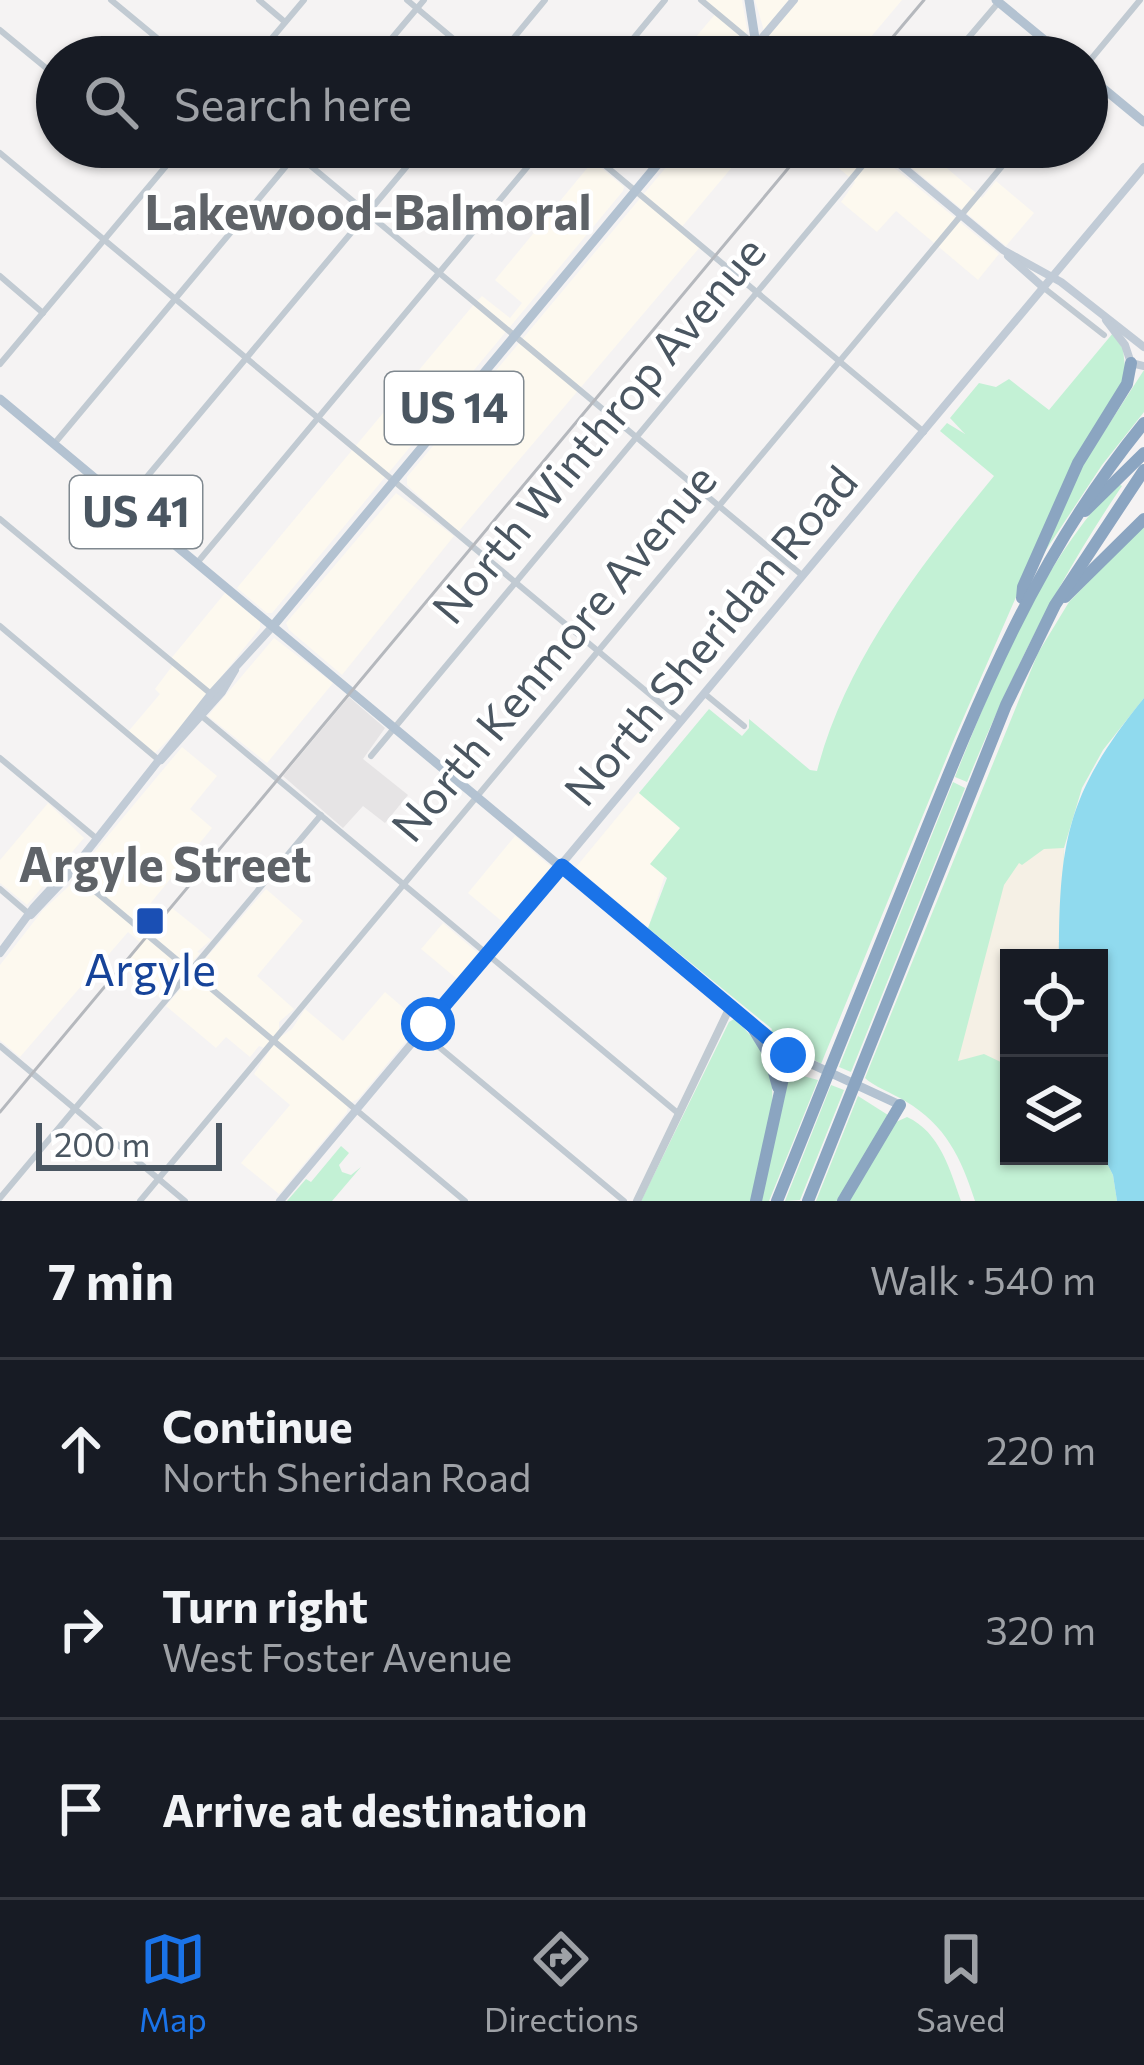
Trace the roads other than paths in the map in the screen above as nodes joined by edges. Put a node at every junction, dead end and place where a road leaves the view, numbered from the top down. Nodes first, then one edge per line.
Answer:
1 (111, 0) edge
2 (259, 0) edge
3 (304, 0) edge
4 (406, 0) edge
5 (424, 0) edge
6 (545, 0) edge
7 (665, 0) edge
8 (701, 0) edge
9 (749, 0) edge
10 (794, 0) edge
11 (1140, 0) edge
12 (998, 1) edge
13 (417, 8) junction
14 (285, 22) junction
15 (0, 30) edge
16 (155, 36) edge
17 (273, 36) edge
18 (394, 36) edge
19 (450, 36) edge
20 (515, 36) edge
21 (635, 36) edge
22 (745, 36) edge
23 (755, 36) edge
24 (764, 36) edge
25 (969, 36) edge
26 (1040, 36) edge
27 (1108, 39) edge
28 (36, 60) edge
29 (1108, 92) edge
30 (1144, 122) edge
31 (0, 153) edge
32 (1144, 167) edge
33 (164, 168) edge
34 (284, 168) edge
35 (319, 168) edge
36 (406, 168) edge
37 (526, 168) edge
38 (608, 168) edge
39 (654, 168) edge
40 (860, 168) edge
41 (904, 168) edge
42 (1001, 168) edge
43 (635, 191) junction
44 (368, 213) junction
45 (962, 215) junction
46 (104, 240) junction
47 (1003, 250) junction
48 (439, 272) junction
49 (0, 276) edge
50 (1052, 278) junction
51 (1044, 288) junction
52 (757, 292) junction
53 (175, 299) junction
54 (43, 313) junction
55 (1106, 320) junction
56 (514, 335) junction
57 (1104, 335) dead end
58 (1144, 347) edge
59 (247, 358) junction
60 (840, 361) junction
61 (0, 364) edge
62 (1137, 364) edge
63 (0, 399) edge
64 (318, 418) junction
65 (1144, 423) edge
66 (924, 432) junction
67 (636, 437) junction
68 (54, 444) junction
69 (1144, 453) edge
70 (1144, 470) edge
71 (394, 481) junction
72 (125, 503) junction
73 (719, 507) junction
74 (0, 518) edge
75 (1144, 519) edge
76 (1066, 530) junction
77 (197, 563) junction
78 (803, 576) junction
79 (515, 582) junction
80 (1022, 605) junction
81 (1055, 605) junction
82 (0, 626) edge
83 (273, 626) junction
84 (599, 652) junction
85 (237, 668) junction
86 (211, 694) junction
87 (705, 694) junction
88 (199, 714) junction
89 (682, 721) junction
90 (744, 726) dead end
91 (394, 727) junction
92 (371, 756) dead end
93 (0, 758) edge
94 (160, 760) junction
95 (478, 796) junction
96 (320, 815) junction
97 (96, 838) junction
98 (562, 866) junction
99 (70, 869) junction
100 (404, 885) junction
101 (0, 890) edge
102 (31, 915) junction
103 (0, 953) edge
104 (487, 954) junction
105 (190, 971) junction
106 (730, 1007) junction
107 (750, 1023) junction
108 (422, 1032) junction
109 (272, 1041) junction
110 (0, 1046) edge
111 (796, 1059) junction
112 (777, 1099) junction
113 (900, 1105) joint
114 (75, 1109) junction
115 (356, 1110) junction
116 (679, 1114) junction
117 (158, 1178) junction
118 (0, 1198) edge
119 (140, 1201) edge
120 (185, 1201) edge
121 (280, 1201) edge
122 (465, 1201) edge
123 (624, 1201) edge
124 (637, 1201) edge
125 (756, 1201) edge
126 (777, 1201) edge
127 (808, 1201) edge
128 (843, 1201) edge

1 - 16 street
2 - 14 street
3 - 14 street
4 - 13 street
5 - 13 street
6 - 20 street
7 - 21 street
8 - 22 street
9 - 23 main road
10 - 24 main road
11 - 27 street
12 - 25 street
12 - 26 main road
13 - 18 street
13 - 19 street
14 - 17 street
15 - 28 street
29 - 30 main road
31 - 46 street
32 - 50 main road, North Sheridan Road
33 - 46 street
34 - 53 street
35 - 44 street
36 - 44 street
37 - 48 street
38 - 43 street
39 - 43 main road, US 14
40 - 52 street, North Winthrop Avenue
41 - 45 main road
42 - 45 street, North Kenmore Avenue
43 - 52 street
43 - 56 main road, US 14
44 - 48 street
44 - 59 street
45 - 47 main road
45 - 60 street, North Kenmore Avenue
46 - 53 street
46 - 54 street
47 - 50 main road
47 - 51 main road
48 - 56 street
48 - 64 street
49 - 54 street
50 - 51 main road, North Sheridan Road
50 - 55 main road
51 - 57 street
51 - 66 main road, North Sheridan Road
52 - 60 street
52 - 67 street, North Winthrop Avenue
53 - 59 street
53 - 68 street
54 - 61 street
55 - 58 main road
55 - 62 main road
56 - 67 street
56 - 71 main road, US 14
59 - 64 street
59 - 72 street
60 - 66 street
60 - 73 street, North Kenmore Avenue
62 - 80 highway
63 - 68 main road, US 41
64 - 71 street
64 - 77 street
65 - 76 highway
66 - 78 main road, North Sheridan Road
67 - 73 street
67 - 79 street, North Winthrop Avenue
68 - 72 main road, US 41
69 - 76 highway
70 - 81 highway
71 - 79 street
71 - 83 main road, US 14
72 - 77 main road, US 41
73 - 78 street
73 - 84 street, North Kenmore Avenue
74 - 86 street
75 - 81 highway
76 - 80 highway
77 - 83 main road, US 41
78 - 87 main road, North Sheridan Road
79 - 84 street
79 - 91 street, North Winthrop Avenue
80 - 126 highway
81 - 127 highway
82 - 94 street
83 - 85 main road
83 - 91 main road, US 41
84 - 89 street
84 - 95 street, North Kenmore Avenue
85 - 86 main road
85 - 88 main road
86 - 88 main road
87 - 89 main road, North Sheridan Road
87 - 90 street
88 - 94 main road
88 - 96 street
89 - 98 main road, North Sheridan Road
91 - 92 street, North Winthrop Avenue
91 - 95 main road, US 41
93 - 97 street
94 - 97 main road
95 - 98 main road, US 41
95 - 100 street, North Kenmore Avenue
96 - 100 street
96 - 105 street
97 - 99 main road
98 - 104 main road, North Sheridan Road
98 - 106 main road, US 41
99 - 102 main road
99 - 105 street
100 - 104 street
100 - 109 street, North Kenmore Avenue
101 - 102 street
102 - 103 main road
104 - 108 main road, North Sheridan Road
104 - 116 street
105 - 109 street
105 - 114 street
106 - 107 main road, US 41
106 - 116 street
107 - 111 main road, US 41
107 - 112 highway, US 41
108 - 115 main road, North Sheridan Road
108 - 123 street
109 - 115 street
109 - 117 street, North Kenmore Avenue
110 - 114 street
111 - 112 highway
111 - 113 main road, US 41
112 - 125 highway, US 41
113 - 128 highway, US 41
114 - 117 street
114 - 118 street
115 - 121 main road, North Sheridan Road
115 - 122 street
116 - 124 street
117 - 119 street, North Kenmore Avenue
117 - 120 street

